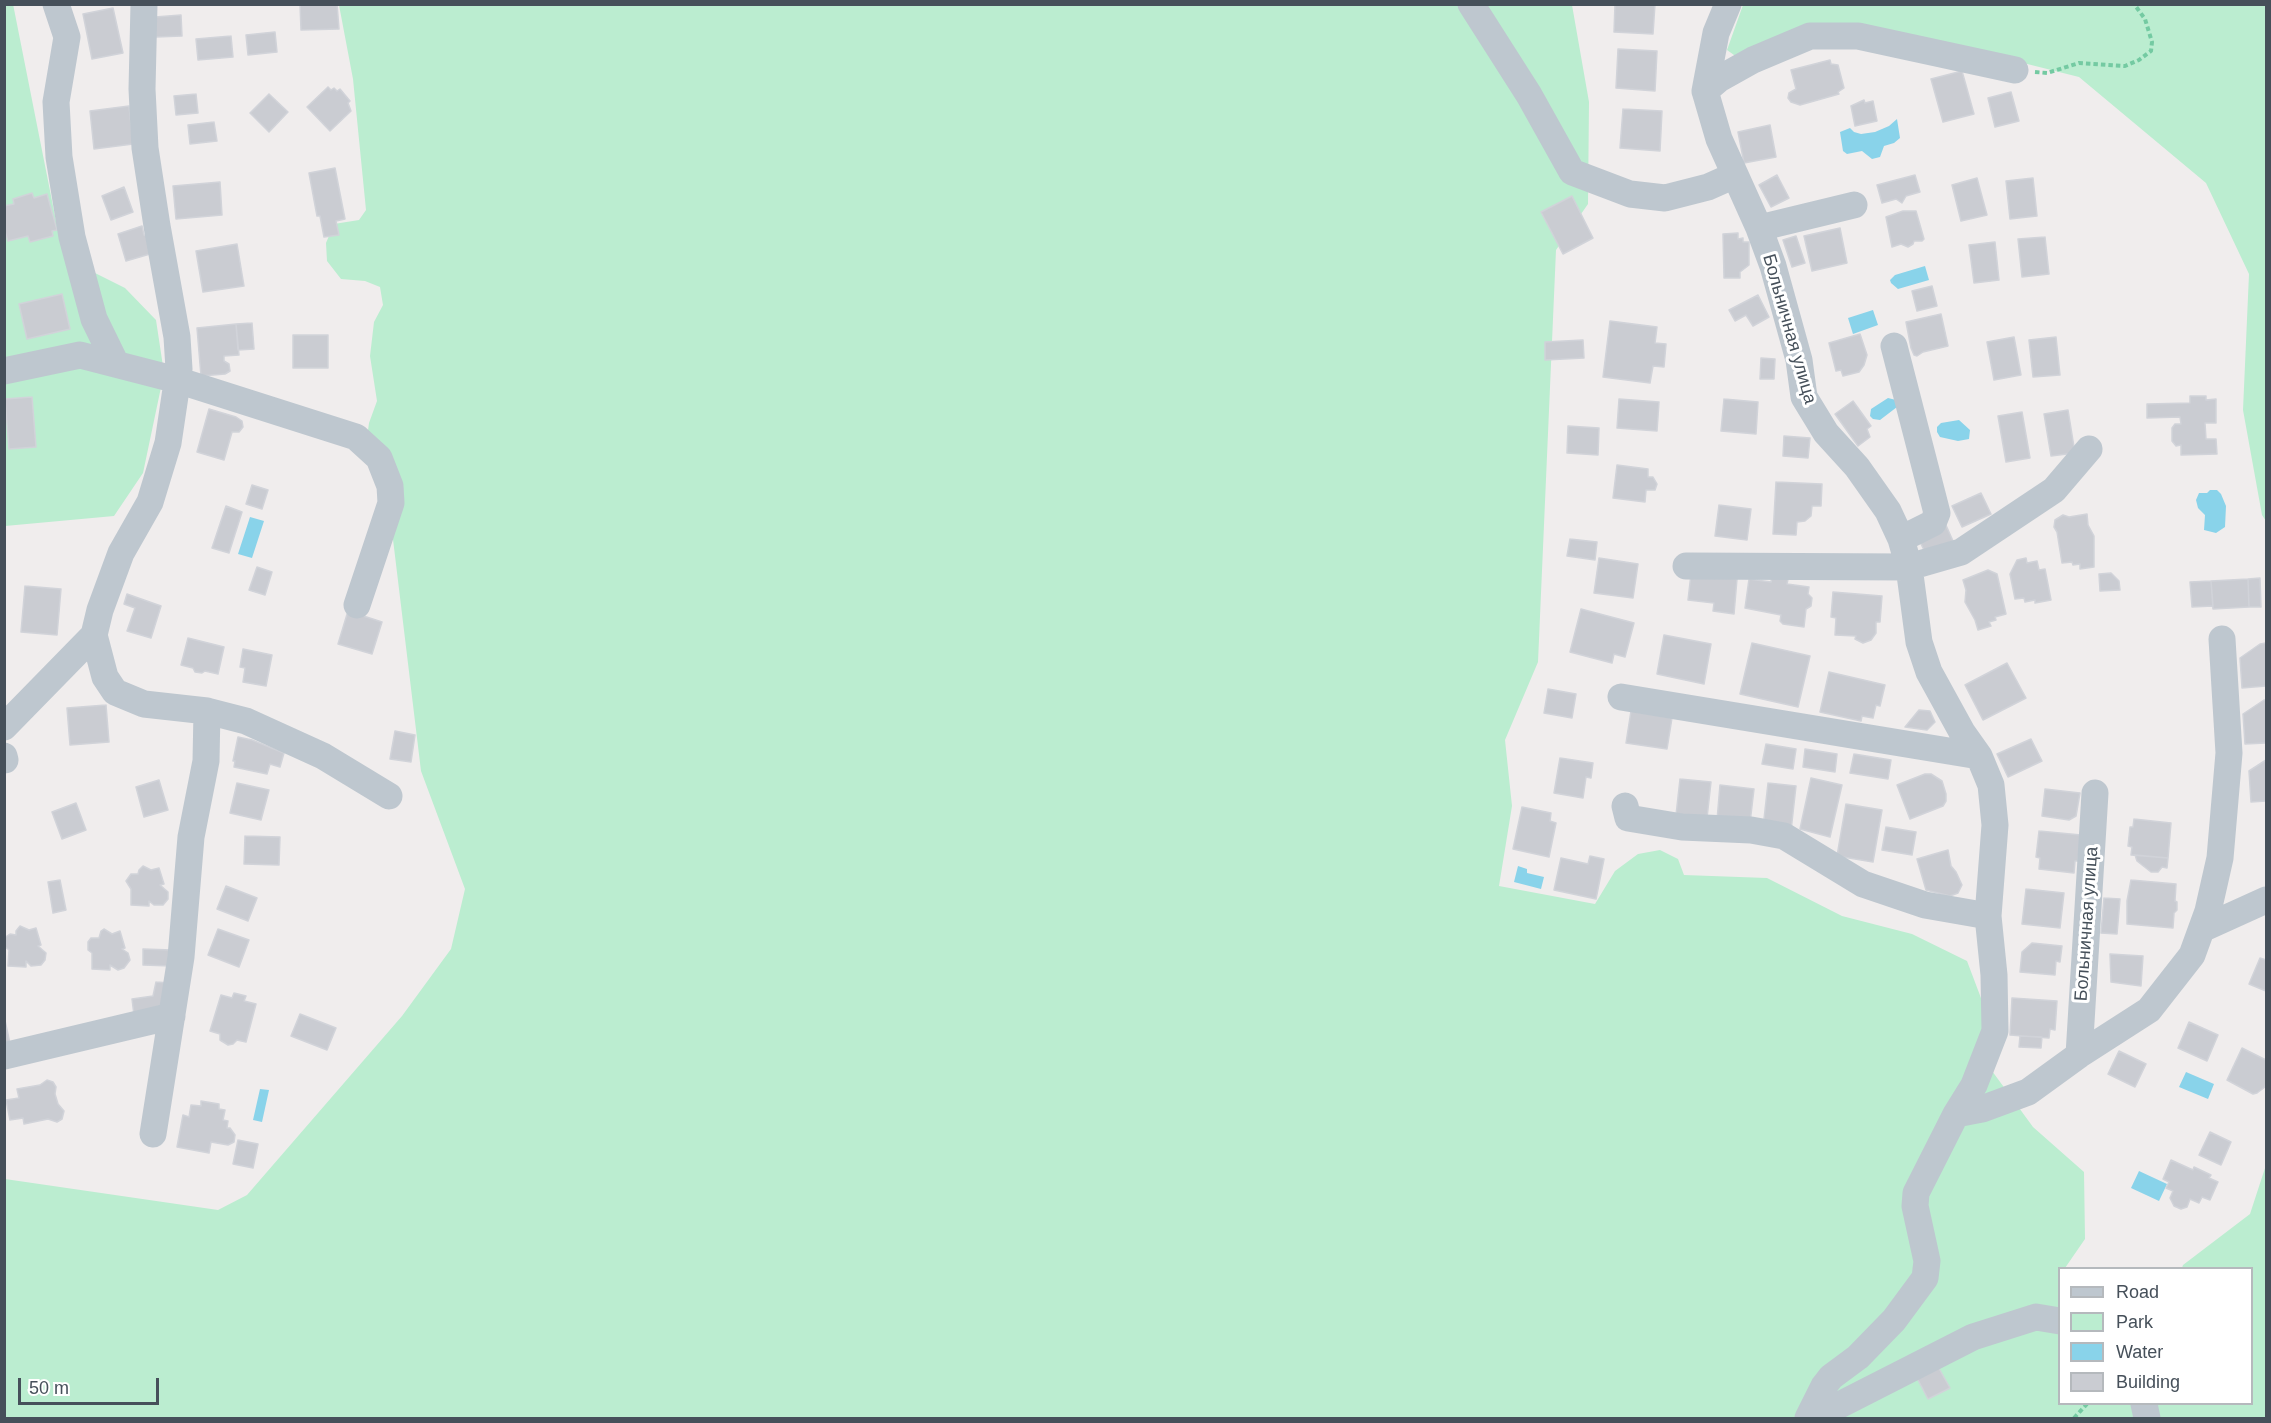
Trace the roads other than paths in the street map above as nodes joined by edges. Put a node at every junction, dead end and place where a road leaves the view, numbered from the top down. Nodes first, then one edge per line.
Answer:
1 (56, 4) edge
2 (144, 4) edge
3 (1471, 4) edge
4 (1728, 4) edge
5 (2015, 70) road end
6 (1705, 91) junction
7 (1735, 175) junction
8 (1854, 205) dead end
9 (1759, 228) junction
10 (1894, 346) dead end
11 (116, 364) junction
12 (4, 371) edge
13 (177, 380) junction
14 (2089, 449) dead end
15 (1901, 539) junction
16 (1686, 566) dead end
17 (1908, 567) junction
18 (357, 605) dead end
19 (94, 635) junction
20 (2222, 639) dead end
21 (1621, 697) dead end
22 (207, 711) junction
23 (4, 727) edge
24 (1979, 756) junction
25 (2095, 793) dead end
26 (389, 796) dead end
27 (1625, 806) dead end
28 (2266, 900) edge
29 (1988, 916) junction
30 (2202, 928) junction
31 (172, 1016) junction
32 (2079, 1055) junction
33 (4, 1056) edge
34 (1956, 1114) junction
35 (153, 1134) dead end
36 (2058, 1321) edge
37 (1808, 1419) edge
38 (1814, 1419) edge

1 - 11 street
2 - 13 street
3 - 7 street
4 - 6 street, Больничная улица
5 - 6 street
6 - 7 street, Больничная улица
7 - 9 street, Больничная улица
8 - 9 street
9 - 15 street, Больничная улица
10 - 15 street
11 - 12 street
11 - 13 street
13 - 18 street
13 - 19 street
14 - 17 street
15 - 17 street, Больничная улица
16 - 17 street
17 - 24 street, Больничная улица
19 - 22 street
19 - 23 street
20 - 30 street
21 - 24 street
22 - 26 street
22 - 31 street
24 - 29 street, Больничная улица
25 - 32 street, Больничная улица
27 - 29 street
28 - 30 street
29 - 34 street, Больничная улица
30 - 32 street
31 - 33 street
31 - 35 street
32 - 34 street
34 - 37 street, Больничная улица
36 - 38 street

